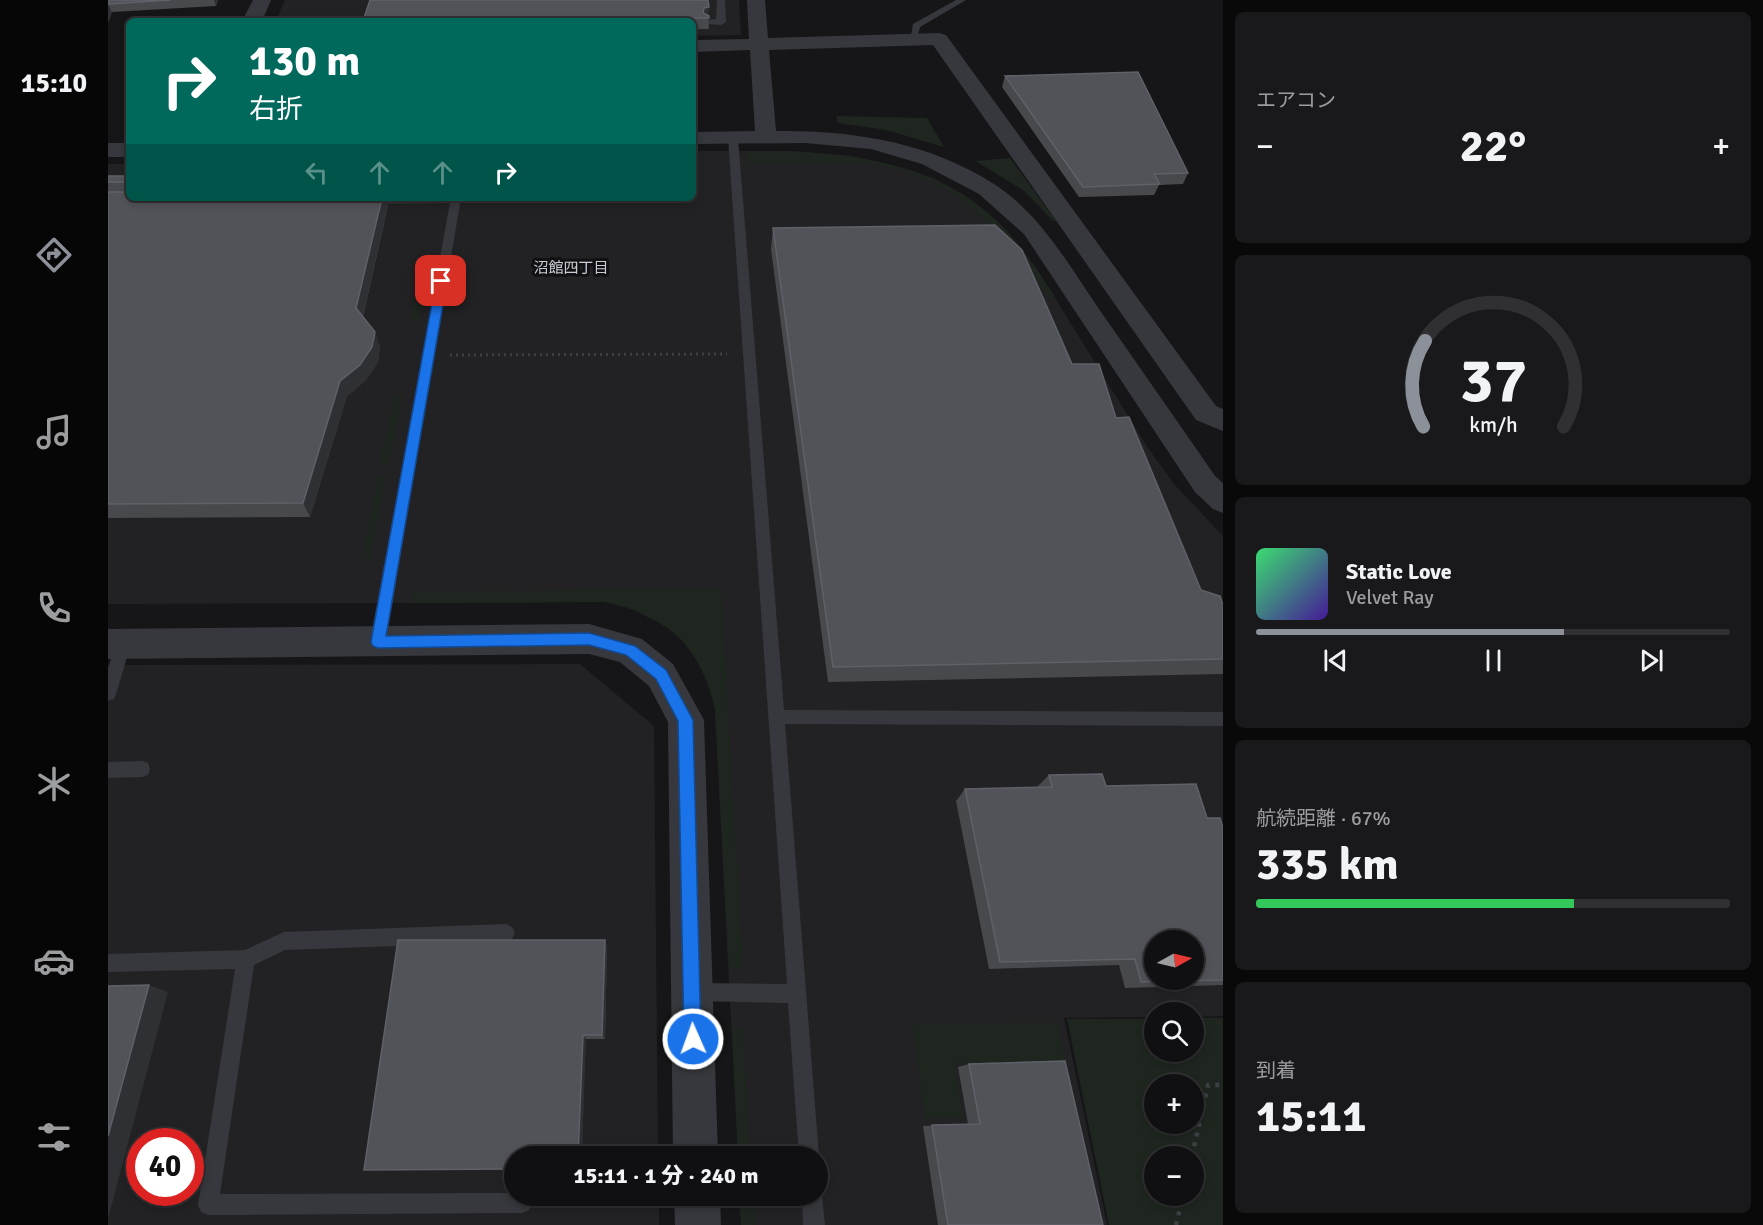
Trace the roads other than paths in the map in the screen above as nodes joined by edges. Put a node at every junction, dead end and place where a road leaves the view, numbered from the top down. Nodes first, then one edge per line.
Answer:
1 (262, 0) edge
2 (722, 0) edge
3 (756, 0) edge
4 (962, 0) edge
5 (253, 18) edge
6 (708, 22) edge
7 (912, 40) junction
8 (760, 44) junction
9 (696, 46) edge
10 (766, 137) junction
11 (696, 138) edge
12 (732, 138) junction
13 (108, 150) edge
14 (126, 150) edge
15 (456, 201) edge
16 (1223, 422) edge
17 (1223, 501) edge
18 (378, 642) junction
19 (115, 644) edge
20 (108, 694) edge
21 (776, 717) junction
22 (1223, 718) edge
23 (142, 769) dead end
24 (108, 770) edge
25 (506, 933) dead end
26 (246, 959) junction
27 (108, 963) edge
28 (691, 992) junction
29 (796, 994) junction
30 (696, 1146) edge
31 (808, 1146) edge
32 (504, 1203) edge
33 (697, 1206) edge
34 (813, 1206) edge
35 (698, 1225) edge
36 (814, 1225) edge

1 - 5 street
2 - 6 lane
3 - 8 street
4 - 7 lane
7 - 8 street
7 - 16 street
8 - 9 street
8 - 10 street
10 - 12 street
10 - 17 street
11 - 12 street
12 - 21 lane
13 - 14 street
15 - 18 lane
18 - 19 street
18 - 28 street
19 - 20 lane
21 - 22 lane
21 - 29 lane
23 - 24 lane
25 - 26 lane
26 - 27 lane
26 - 32 lane
28 - 29 lane
28 - 30 street
29 - 31 lane
33 - 35 street
34 - 36 lane

